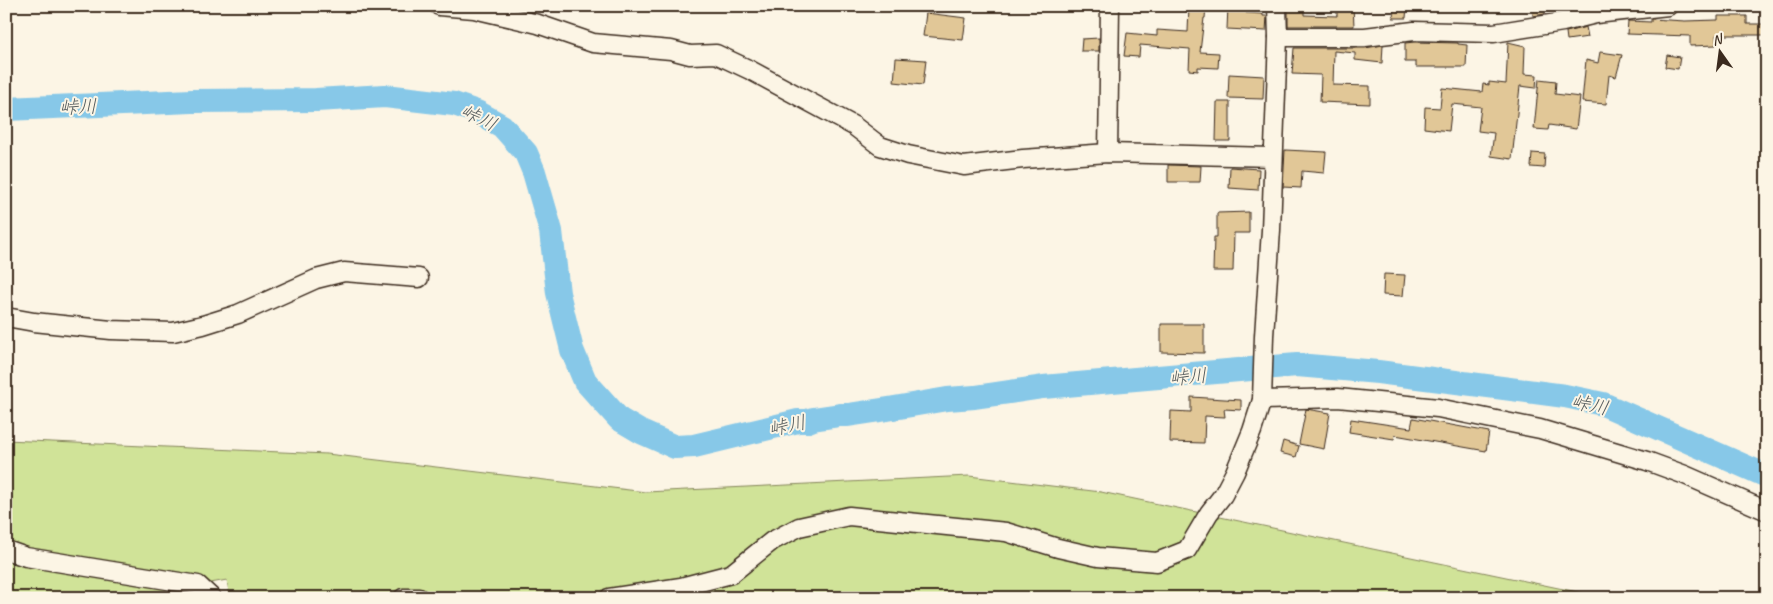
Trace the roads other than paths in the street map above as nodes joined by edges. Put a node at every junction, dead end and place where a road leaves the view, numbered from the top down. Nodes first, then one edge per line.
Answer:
1 (439, 6) edge
2 (1110, 6) edge
3 (1277, 6) edge
4 (1668, 6) edge
5 (1278, 37) junction
6 (1108, 153) junction
7 (1273, 157) junction
8 (419, 278) dead end
9 (6, 317) edge
10 (1262, 400) junction
11 (1767, 511) edge
12 (6, 550) edge
13 (212, 598) edge
14 (403, 598) edge
15 (419, 598) edge
16 (609, 598) edge

1 - 6 street
2 - 6 street
3 - 5 street
4 - 5 street
5 - 7 street
6 - 7 street
7 - 10 street
8 - 9 street
10 - 11 street
10 - 16 street
12 - 13 street
14 - 15 street

